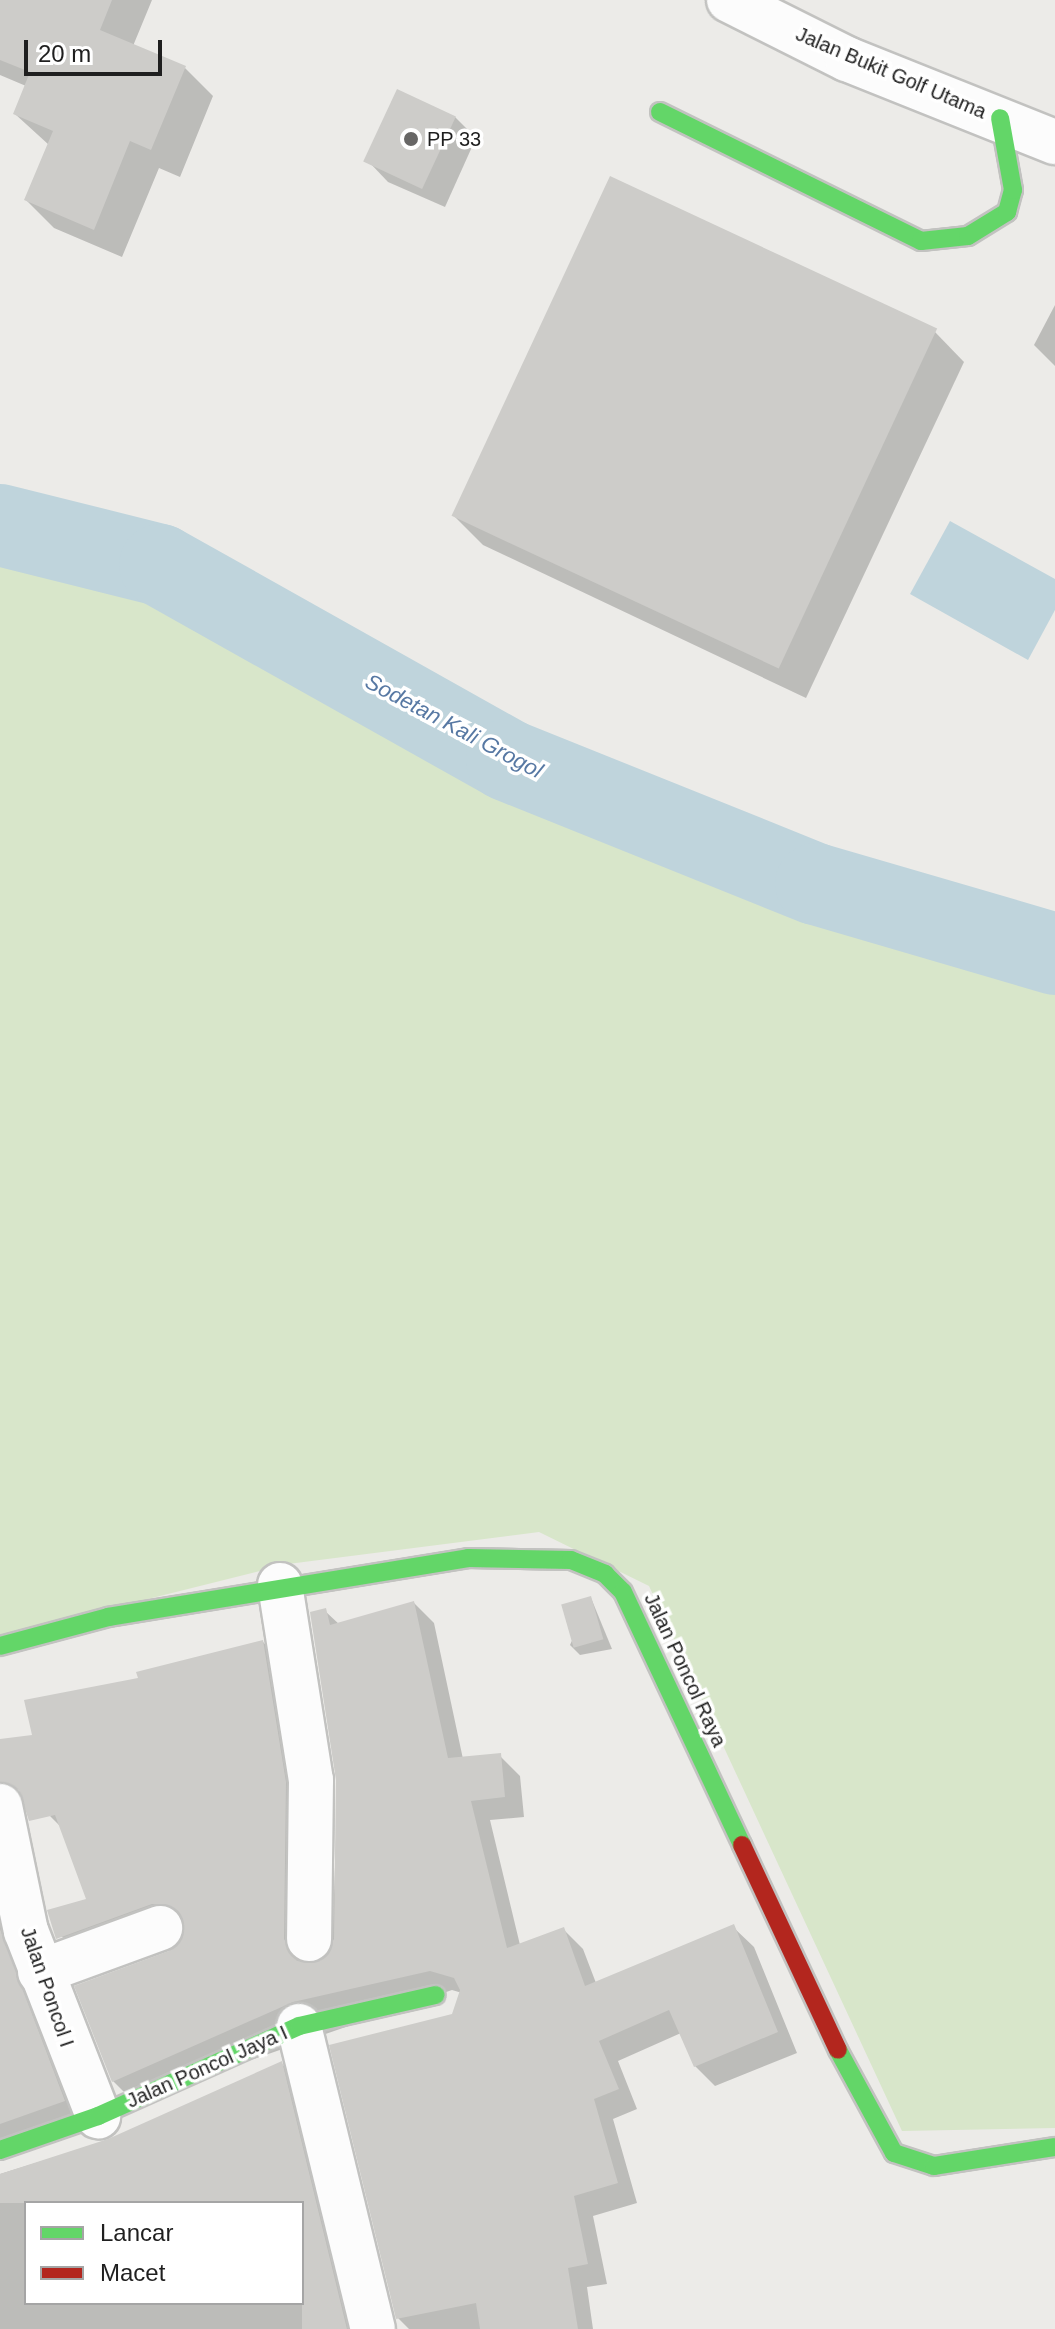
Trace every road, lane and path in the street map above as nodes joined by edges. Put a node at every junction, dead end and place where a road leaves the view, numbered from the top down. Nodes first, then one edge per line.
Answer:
1 (729, 0) edge
2 (660, 112) dead end
3 (1000, 118) junction
4 (1055, 142) edge
5 (280, 1585) junction
6 (0, 1646) edge
7 (0, 1806) edge
8 (160, 1928) dead end
9 (309, 1939) dead end
10 (40, 1972) junction
11 (436, 1995) dead end
12 (299, 2026) junction
13 (98, 2116) junction
14 (1055, 2147) edge
15 (0, 2150) edge
16 (373, 2329) edge

1 - 3 street, Jalan Bukit Golf Utama
2 - 3 street
3 - 4 street, Jalan Bukit Golf Utama
5 - 6 street, Jalan Poncol Raya
5 - 9 street
5 - 14 street, Jalan Poncol Raya
7 - 10 street, Jalan Poncol I
8 - 10 street
10 - 13 street, Jalan Poncol I
11 - 12 street
12 - 13 street, Jalan Poncol Jaya I
12 - 16 street, Jalan Poncol Jaya I
13 - 15 street, Jalan Poncol Jaya I

